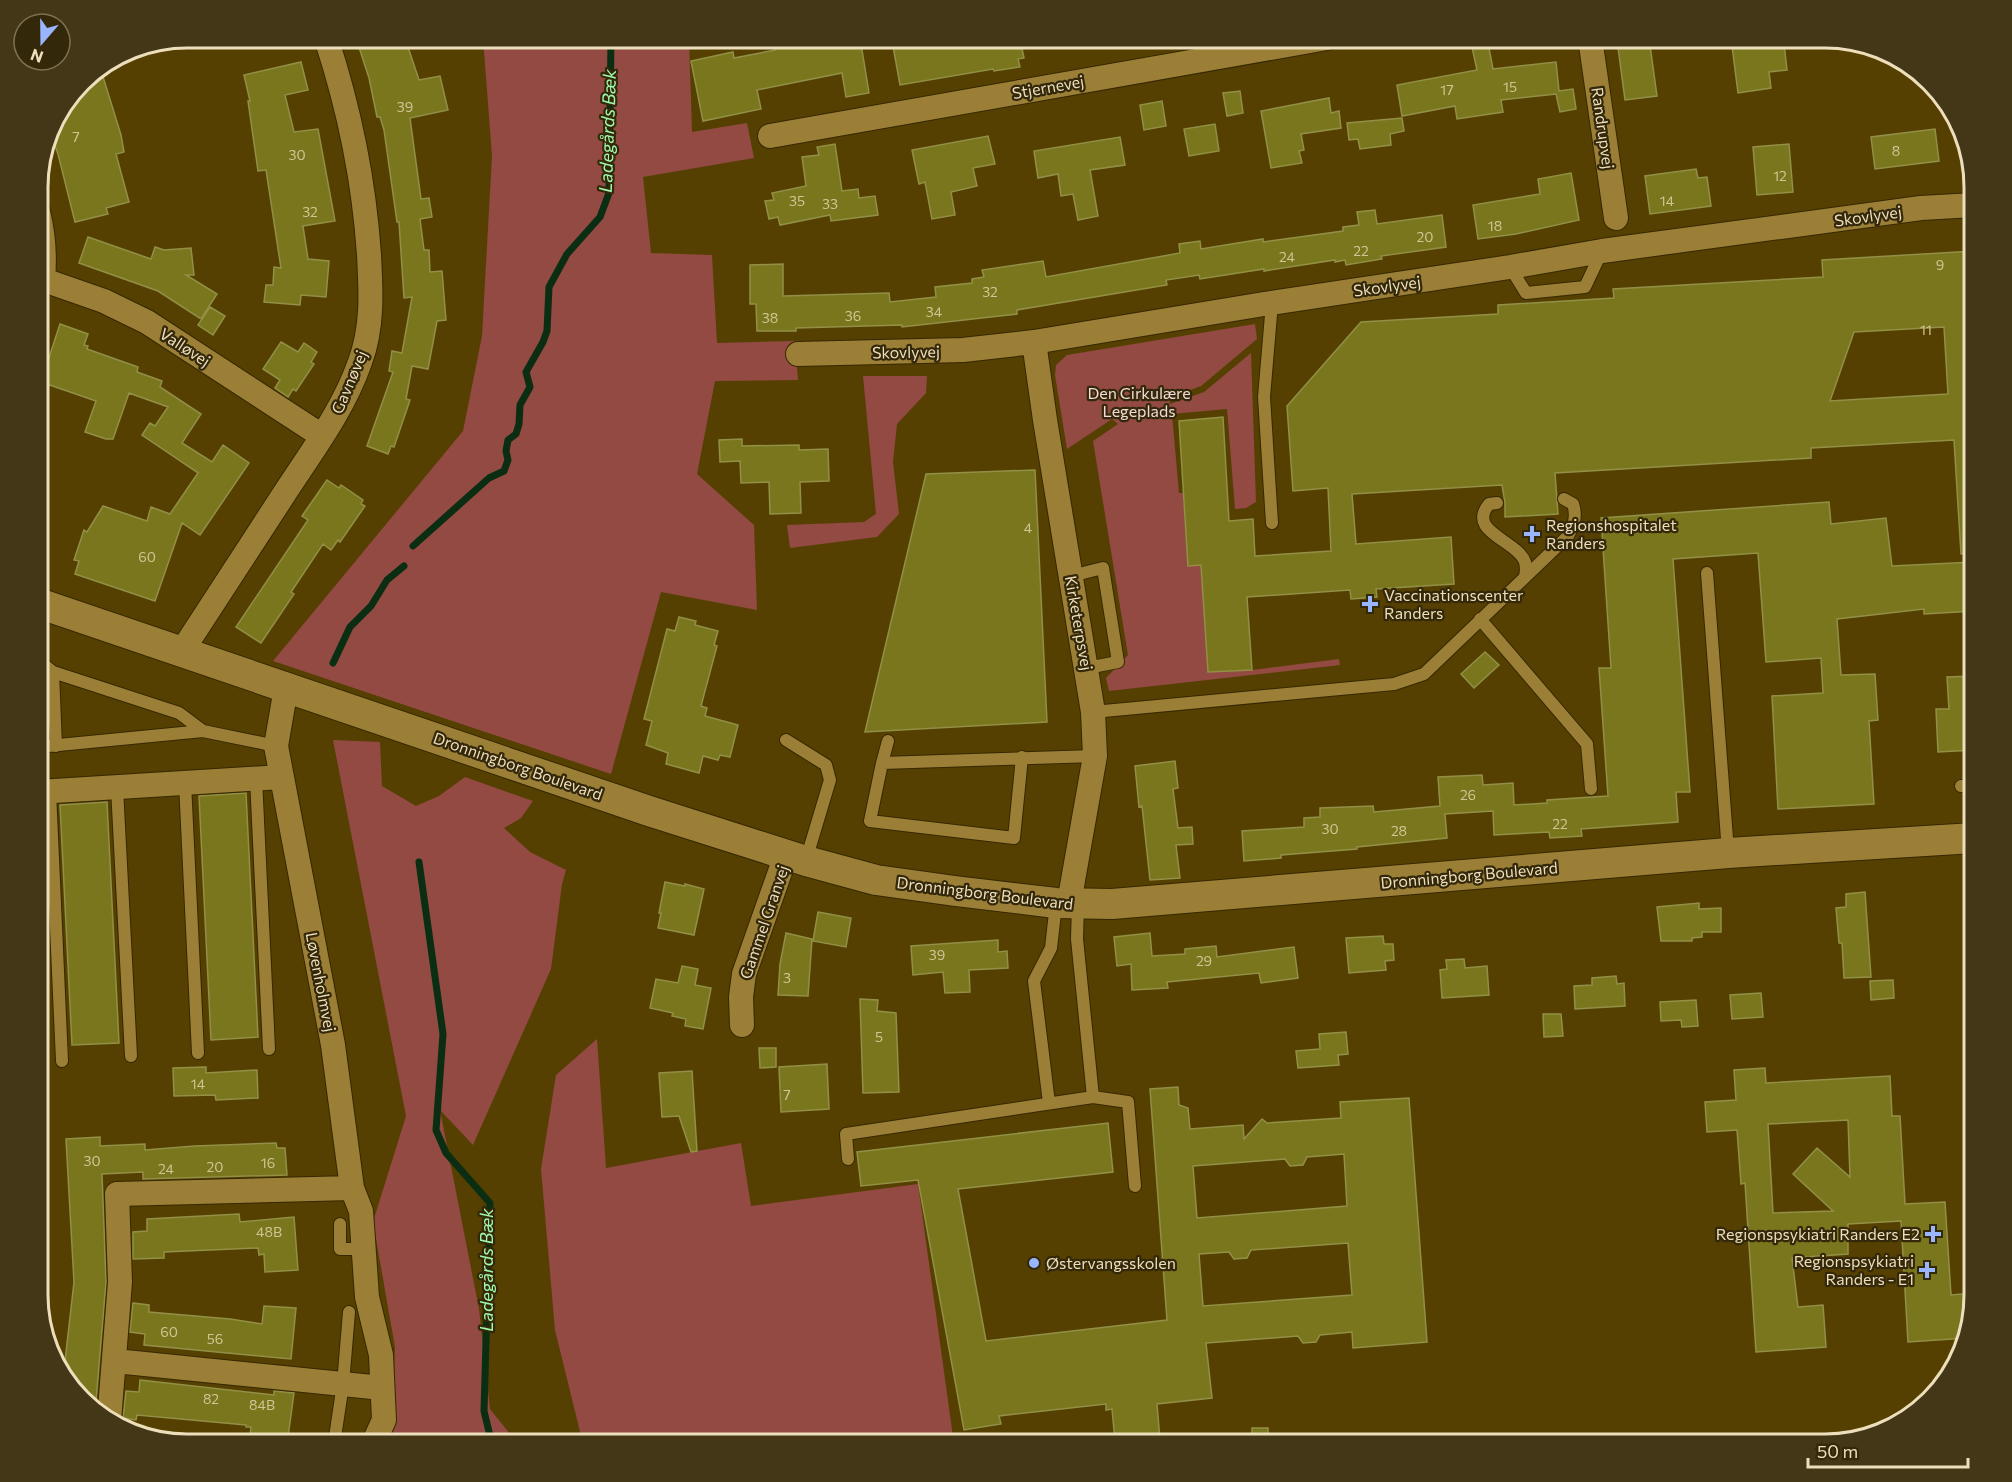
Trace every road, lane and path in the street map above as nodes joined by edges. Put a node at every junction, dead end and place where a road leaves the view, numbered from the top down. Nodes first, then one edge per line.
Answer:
1 (329, 48) edge
2 (1270, 48) edge
3 (1591, 48) edge
4 (770, 136) dead end
5 (1964, 205) edge
6 (1616, 218) dead end
7 (1602, 251) junction
8 (1510, 267) junction
9 (48, 282) edge
10 (1272, 303) junction
11 (1034, 342) junction
12 (798, 354) dead end
13 (322, 436) junction
14 (1564, 499) dead end
15 (1497, 503) dead end
16 (1272, 523) dead end
17 (1707, 573) dead end
18 (1071, 576) junction
19 (1525, 576) junction
20 (48, 606) edge
21 (1480, 620) junction
22 (182, 651) junction
23 (48, 668) edge
24 (1086, 668) junction
25 (53, 672) junction
26 (286, 688) junction
27 (1094, 712) junction
28 (203, 731) junction
29 (786, 741) dead end
30 (888, 741) dead end
31 (48, 746) edge
32 (56, 746) junction
33 (276, 746) junction
34 (1095, 756) junction
35 (1022, 757) junction
36 (882, 763) junction
37 (282, 777) junction
38 (256, 779) junction
39 (185, 783) junction
40 (1961, 786) dead end
41 (1964, 786) edge
42 (117, 788) junction
43 (1591, 789) dead end
44 (48, 792) edge
45 (1964, 839) edge
46 (48, 852) edge
47 (1728, 853) junction
48 (796, 858) junction
49 (1068, 903) junction
50 (742, 1025) dead end
51 (269, 1049) dead end
52 (198, 1053) dead end
53 (131, 1056) dead end
54 (62, 1062) dead end
55 (1093, 1097) junction
56 (1049, 1104) junction
57 (848, 1159) dead end
58 (1135, 1186) dead end
59 (352, 1188) junction
60 (340, 1224) dead end
61 (363, 1249) junction
62 (350, 1312) dead end
63 (115, 1361) junction
64 (342, 1384) junction
65 (382, 1388) junction
66 (110, 1410) edge
67 (335, 1434) edge
68 (378, 1434) edge

1 - 13 street, Gavnøvej
2 - 4 street, Stjernevej
3 - 6 street, Randrupvej
5 - 7 street, Skovlyvej
7 - 8 street, Skovlyvej
7 - 8 lane
8 - 10 street, Skovlyvej
9 - 13 street, Valløvej
10 - 11 street, Skovlyvej
10 - 16 lane
11 - 12 street, Skovlyvej
11 - 18 street, Kirketerpsvej
13 - 22 street, Gavnøvej
14 - 19 lane
15 - 19 lane
17 - 47 lane
18 - 24 street, Kirketerpsvej
18 - 24 lane
19 - 21 lane
20 - 22 street, Dronningborg Boulevard
21 - 27 lane
21 - 43 lane
22 - 26 street, Dronningborg Boulevard
23 - 25 lane
24 - 27 street, Kirketerpsvej
25 - 28 lane
25 - 32 lane
26 - 33 street, Løvenholmvej
26 - 48 street, Dronningborg Boulevard
27 - 34 street, Kirketerpsvej
28 - 32 lane
28 - 33 lane
29 - 48 lane
30 - 36 lane
31 - 32 lane
33 - 37 street, Løvenholmvej
34 - 35 lane
34 - 49 street, Kirketerpsvej
35 - 36 lane
35 - 36 lane
37 - 38 street
37 - 59 street, Løvenholmvej
38 - 39 street
38 - 51 lane
39 - 42 street
39 - 52 lane
40 - 41 lane
42 - 44 street
42 - 53 lane
45 - 47 street, Dronningborg Boulevard
46 - 54 lane
47 - 49 street, Dronningborg Boulevard
48 - 49 street, Dronningborg Boulevard
48 - 50 street, Gammel Granvej
49 - 55 lane
49 - 56 lane
55 - 56 lane
55 - 58 lane
56 - 57 lane
59 - 61 street, Løvenholmvej
59 - 63 street
60 - 61 lane
61 - 65 street, Løvenholmvej
62 - 64 lane
63 - 64 street
63 - 66 street
64 - 65 street
64 - 67 lane
65 - 68 street, Løvenholmvej

